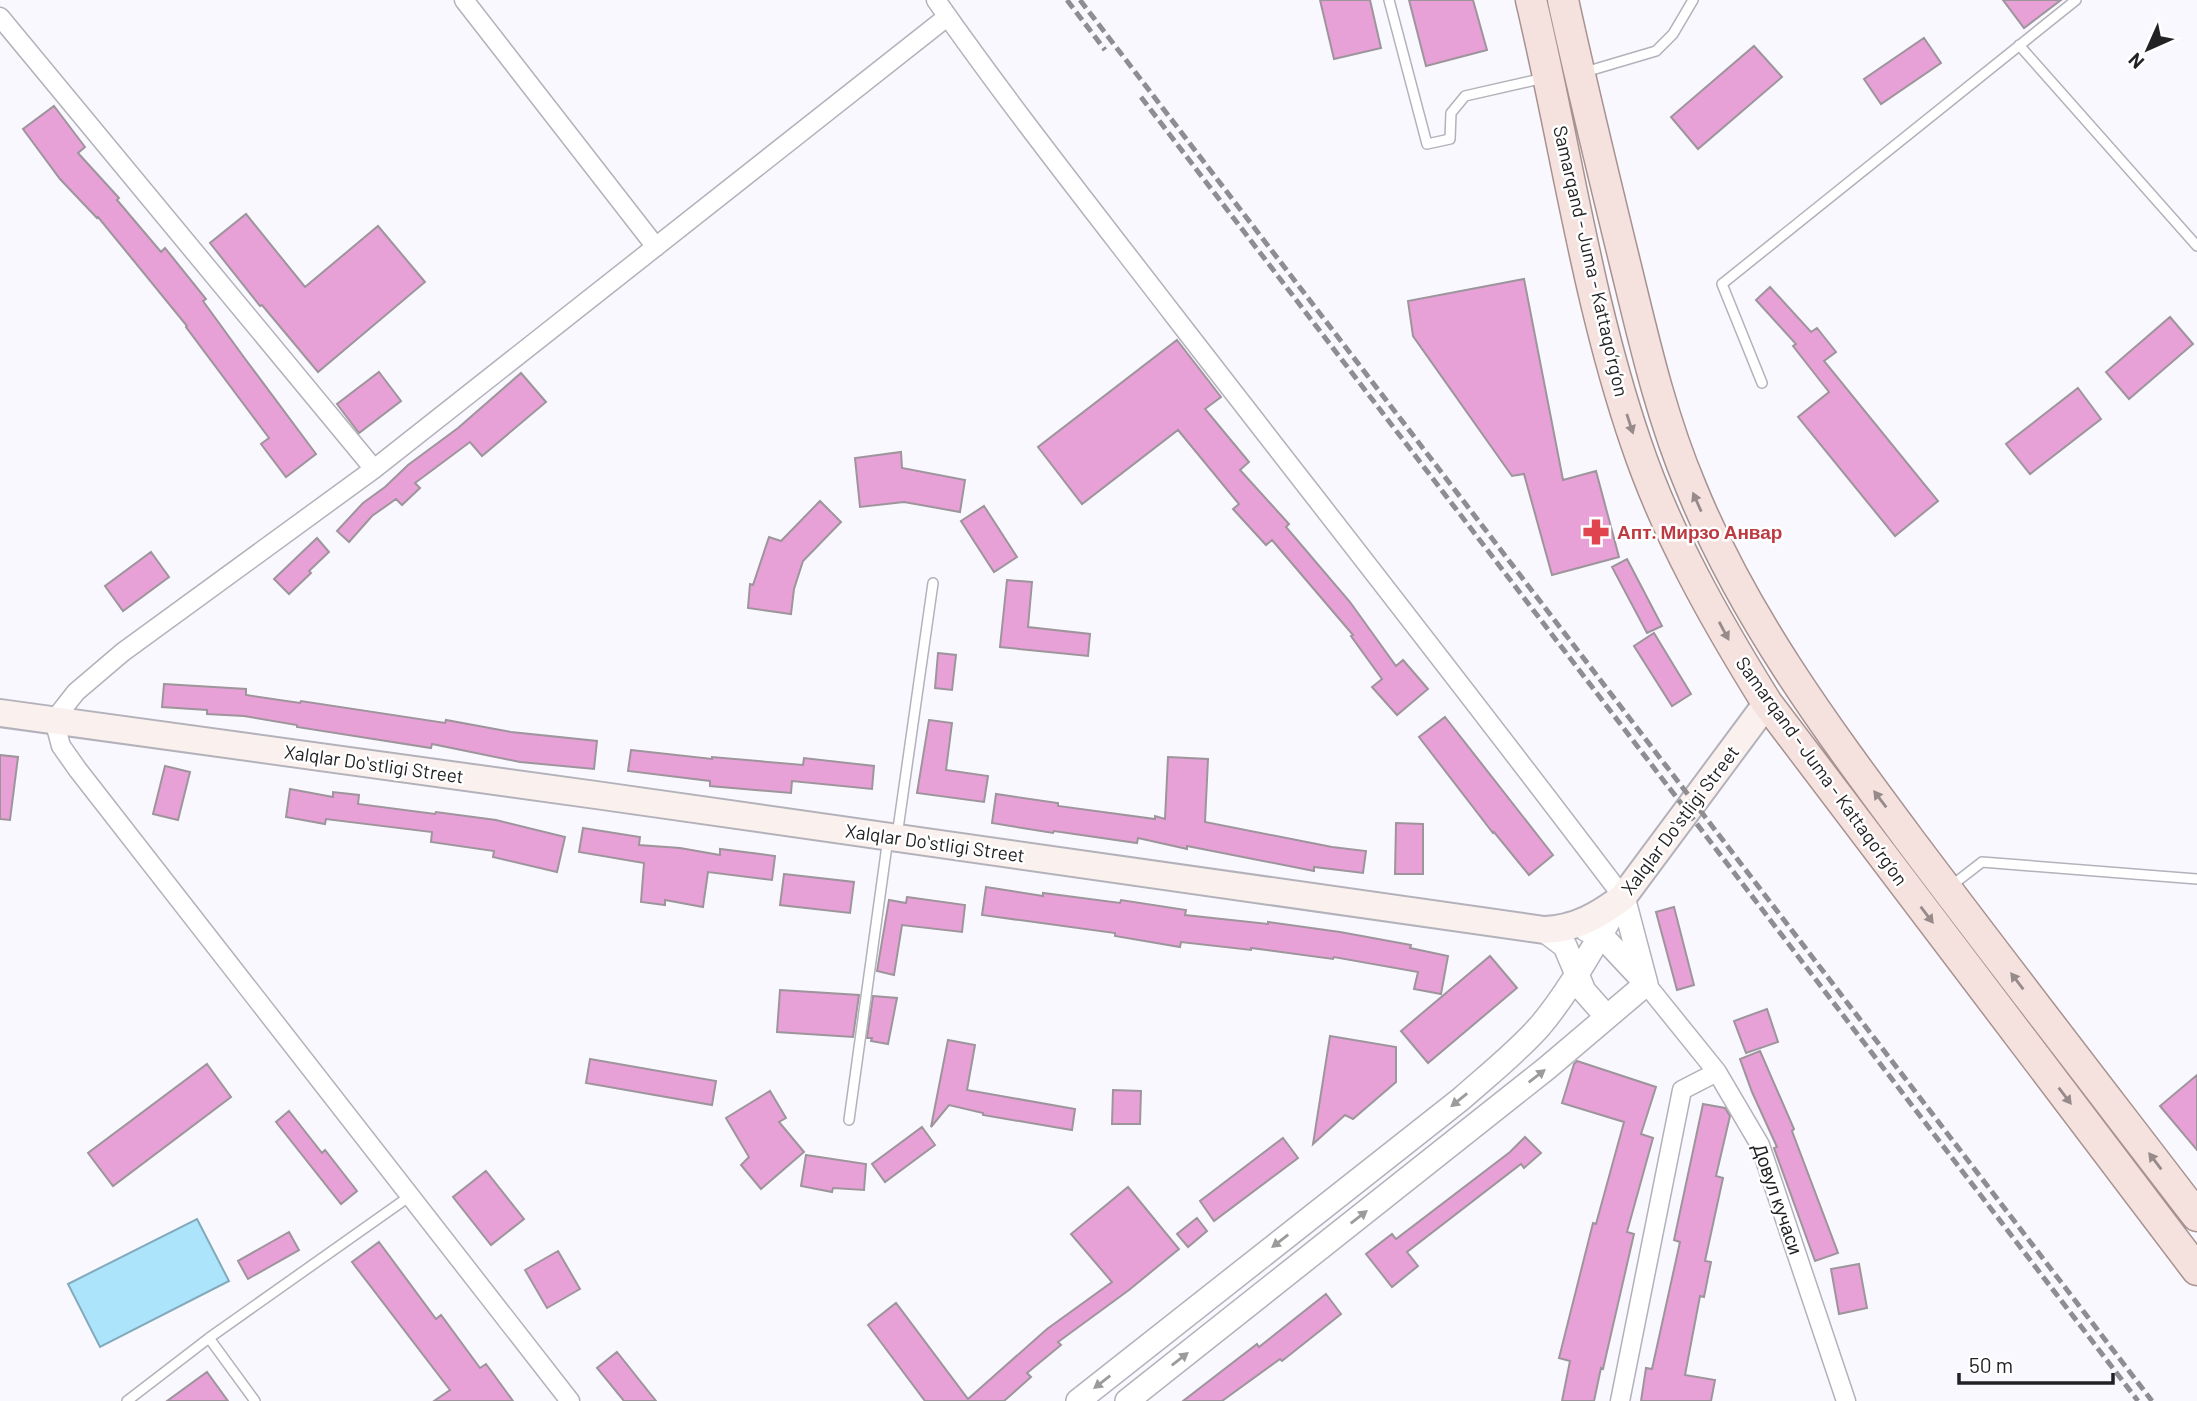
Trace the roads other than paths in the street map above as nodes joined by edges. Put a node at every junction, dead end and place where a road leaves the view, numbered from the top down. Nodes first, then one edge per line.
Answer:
1 (464, 0) edge
2 (936, 0) edge
3 (1390, 0) edge
4 (1531, 0) edge
5 (1563, 0) edge
6 (1693, 0) edge
7 (2076, 0) edge
8 (0, 17) edge
9 (947, 17) junction
10 (2019, 45) junction
11 (1579, 74) junction
12 (1549, 77) junction
13 (2197, 246) edge
14 (656, 247) junction
15 (1762, 383) dead end
16 (374, 469) junction
17 (933, 583) dead end
18 (1767, 702) junction
19 (0, 713) edge
20 (54, 720) junction
21 (892, 837) junction
22 (2197, 879) edge
23 (1947, 889) junction
24 (1623, 897) junction
25 (1572, 926) junction
26 (1545, 930) junction
27 (1600, 934) junction
28 (1577, 972) junction
29 (1646, 984) junction
30 (1607, 1017) junction
31 (1717, 1072) junction
32 (849, 1120) dead end
33 (410, 1196) junction
34 (2197, 1216) edge
35 (2197, 1270) edge
36 (209, 1338) junction
37 (127, 1401) edge
38 (255, 1401) edge
39 (569, 1401) edge
40 (1078, 1401) edge
41 (1127, 1401) edge
42 (1620, 1401) edge
43 (1846, 1401) edge

1 - 14 street
2 - 9 street
3 - 12 lane
4 - 12 main road, Samarqand - Juma - Kattaqo‘rg‘on
5 - 11 main road, Samarqand - Juma - Kattaqo‘rg‘on
6 - 11 lane
7 - 10 lane
8 - 16 street
9 - 14 street
9 - 24 street
10 - 13 lane
10 - 15 lane
23 -> 11 main road, Samarqand - Juma - Kattaqo‘rg‘on
12 -> 18 main road, Samarqand - Juma - Kattaqo‘rg‘on
14 - 16 street
16 - 20 street
17 - 21 lane
18 - 24 main road, Xalqlar Doʻstligi Street
18 -> 35 main road, Samarqand - Juma - Kattaqo‘rg‘on
19 - 20 main road, Xalqlar Doʻstligi Street
20 - 21 main road, Xalqlar Doʻstligi Street
20 - 33 street
21 - 26 main road, Xalqlar Doʻstligi Street
21 - 32 lane
22 - 23 lane
34 -> 23 main road, Samarqand - Juma - Kattaqo‘rg‘on
24 - 25 main road, Xalqlar Doʻstligi Street
24 - 27 street
24 - 29 street
25 - 26 main road, Xalqlar Doʻstligi Street
25 - 27 street
26 - 28 street
27 - 28 street
27 - 29 street
28 - 30 street
28 -> 40 street
29 - 30 street
29 - 31 street, Довул кучаси
41 -> 30 street
31 - 42 street
31 - 43 street, Довул кучаси
33 - 36 lane
33 - 39 street
36 - 37 lane
36 - 38 lane

